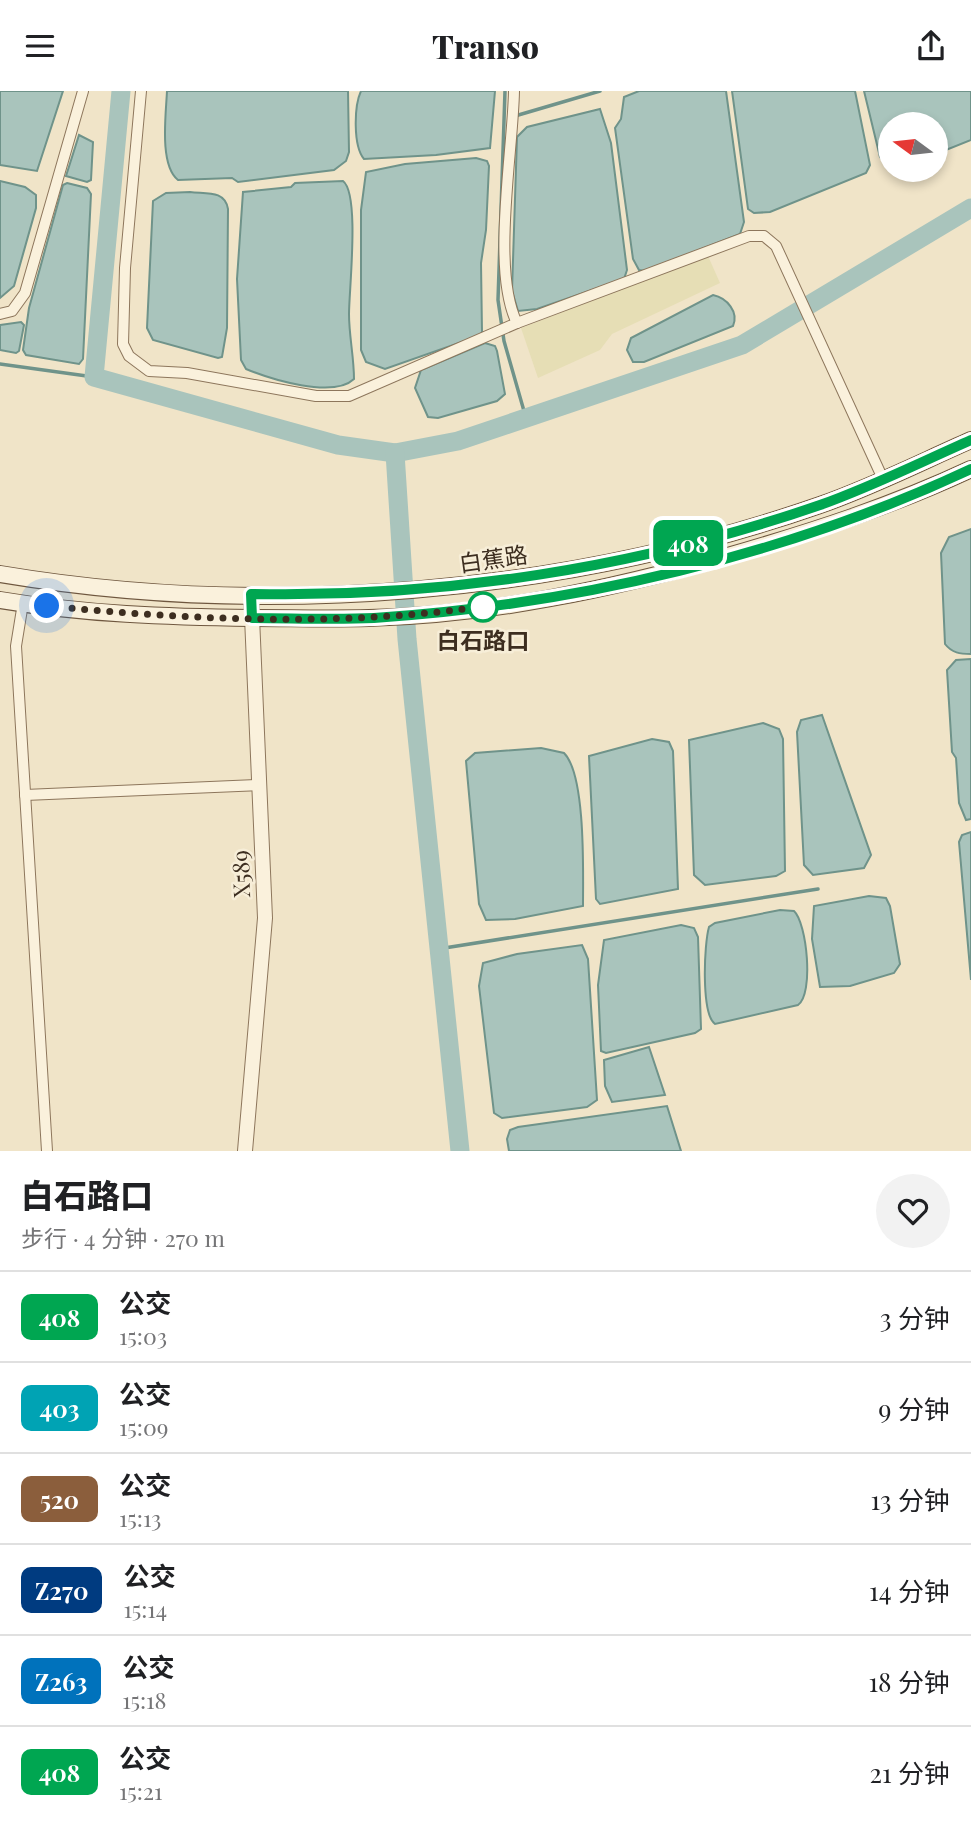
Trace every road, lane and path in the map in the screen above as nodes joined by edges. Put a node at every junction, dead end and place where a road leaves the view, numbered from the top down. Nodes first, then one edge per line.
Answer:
1 (83, 91) edge
2 (141, 91) edge
3 (514, 91) edge
4 (0, 314) edge
5 (513, 325) junction
6 (971, 440) edge
7 (971, 469) edge
8 (883, 479) junction
9 (0, 574) edge
10 (251, 594) junction
11 (0, 600) edge
12 (23, 603) junction
13 (252, 618) junction
14 (259, 785) junction
15 (25, 795) junction
16 (47, 1151) edge
17 (245, 1151) edge

1 - 4 street
2 - 5 street
3 - 5 street
5 - 8 street
6 - 8 main road, 白蕉路
7 - 13 main road, 白蕉路
8 - 10 main road, 白蕉路
9 - 10 main road, 白蕉路
10 - 13 street, X589 / X589
11 - 12 main road, 白蕉路
12 - 13 main road, 白蕉路
12 - 15 street
13 - 14 street, X589 / X589
14 - 15 street
14 - 17 street, X589 / X589
15 - 16 street

